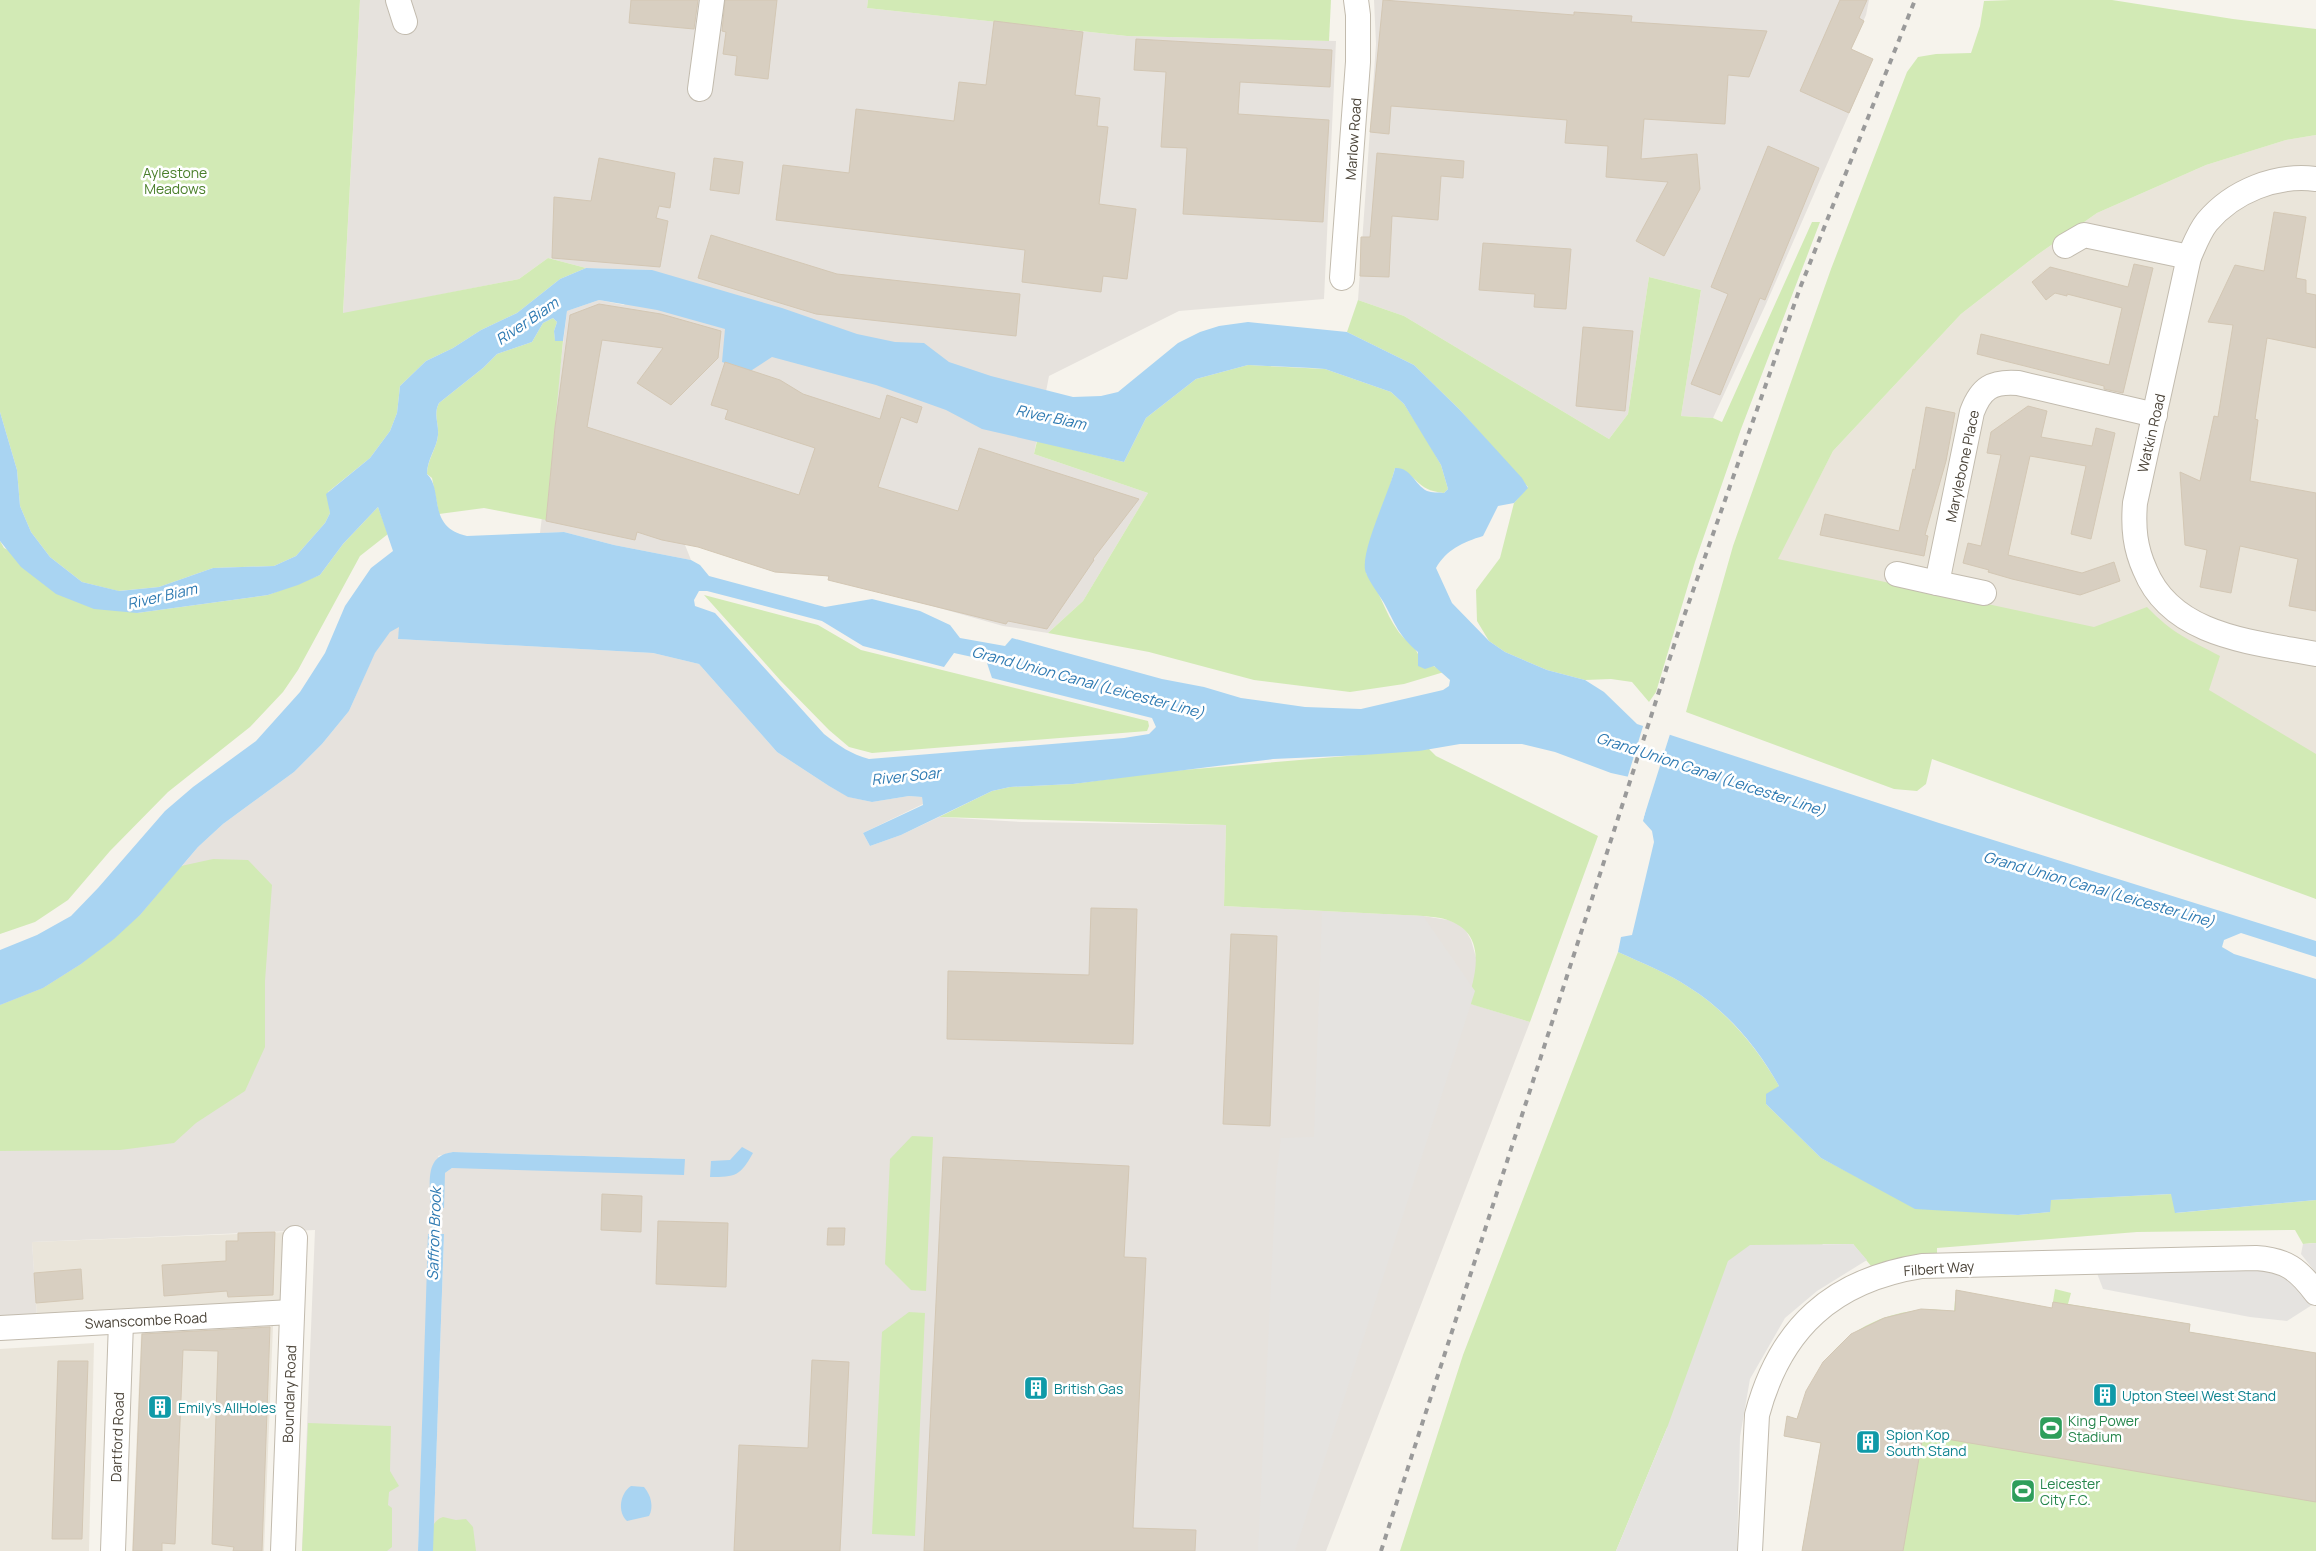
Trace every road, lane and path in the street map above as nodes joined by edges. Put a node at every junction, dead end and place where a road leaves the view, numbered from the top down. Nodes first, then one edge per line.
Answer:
1 (712, 0) edge
2 (1356, 0) edge
3 (700, 89) dead end
4 (2316, 179) edge
5 (2065, 246) dead end
6 (2189, 256) junction
7 (1342, 278) dead end
8 (2155, 415) junction
9 (1897, 574) dead end
10 (1937, 583) junction
11 (1984, 593) dead end
12 (2316, 654) edge
13 (295, 1238) dead end
14 (2316, 1293) edge
15 (292, 1312) junction
16 (120, 1322) junction
17 (0, 1328) edge
18 (112, 1551) edge
19 (283, 1551) edge
20 (1750, 1551) edge

1 - 3 street
2 - 7 street, Marlow Road
4 - 6 street, Watkin Road
5 - 6 street
6 - 8 street, Watkin Road
8 - 10 street, Marylebone Place
8 - 12 street, Watkin Road
9 - 10 street
10 - 11 street
13 - 15 street, Boundary Road
14 - 20 street, Filbert Way
15 - 16 street, Swanscombe Road
15 - 19 street, Boundary Road
16 - 17 street, Swanscombe Road
16 - 18 street, Dartford Road

